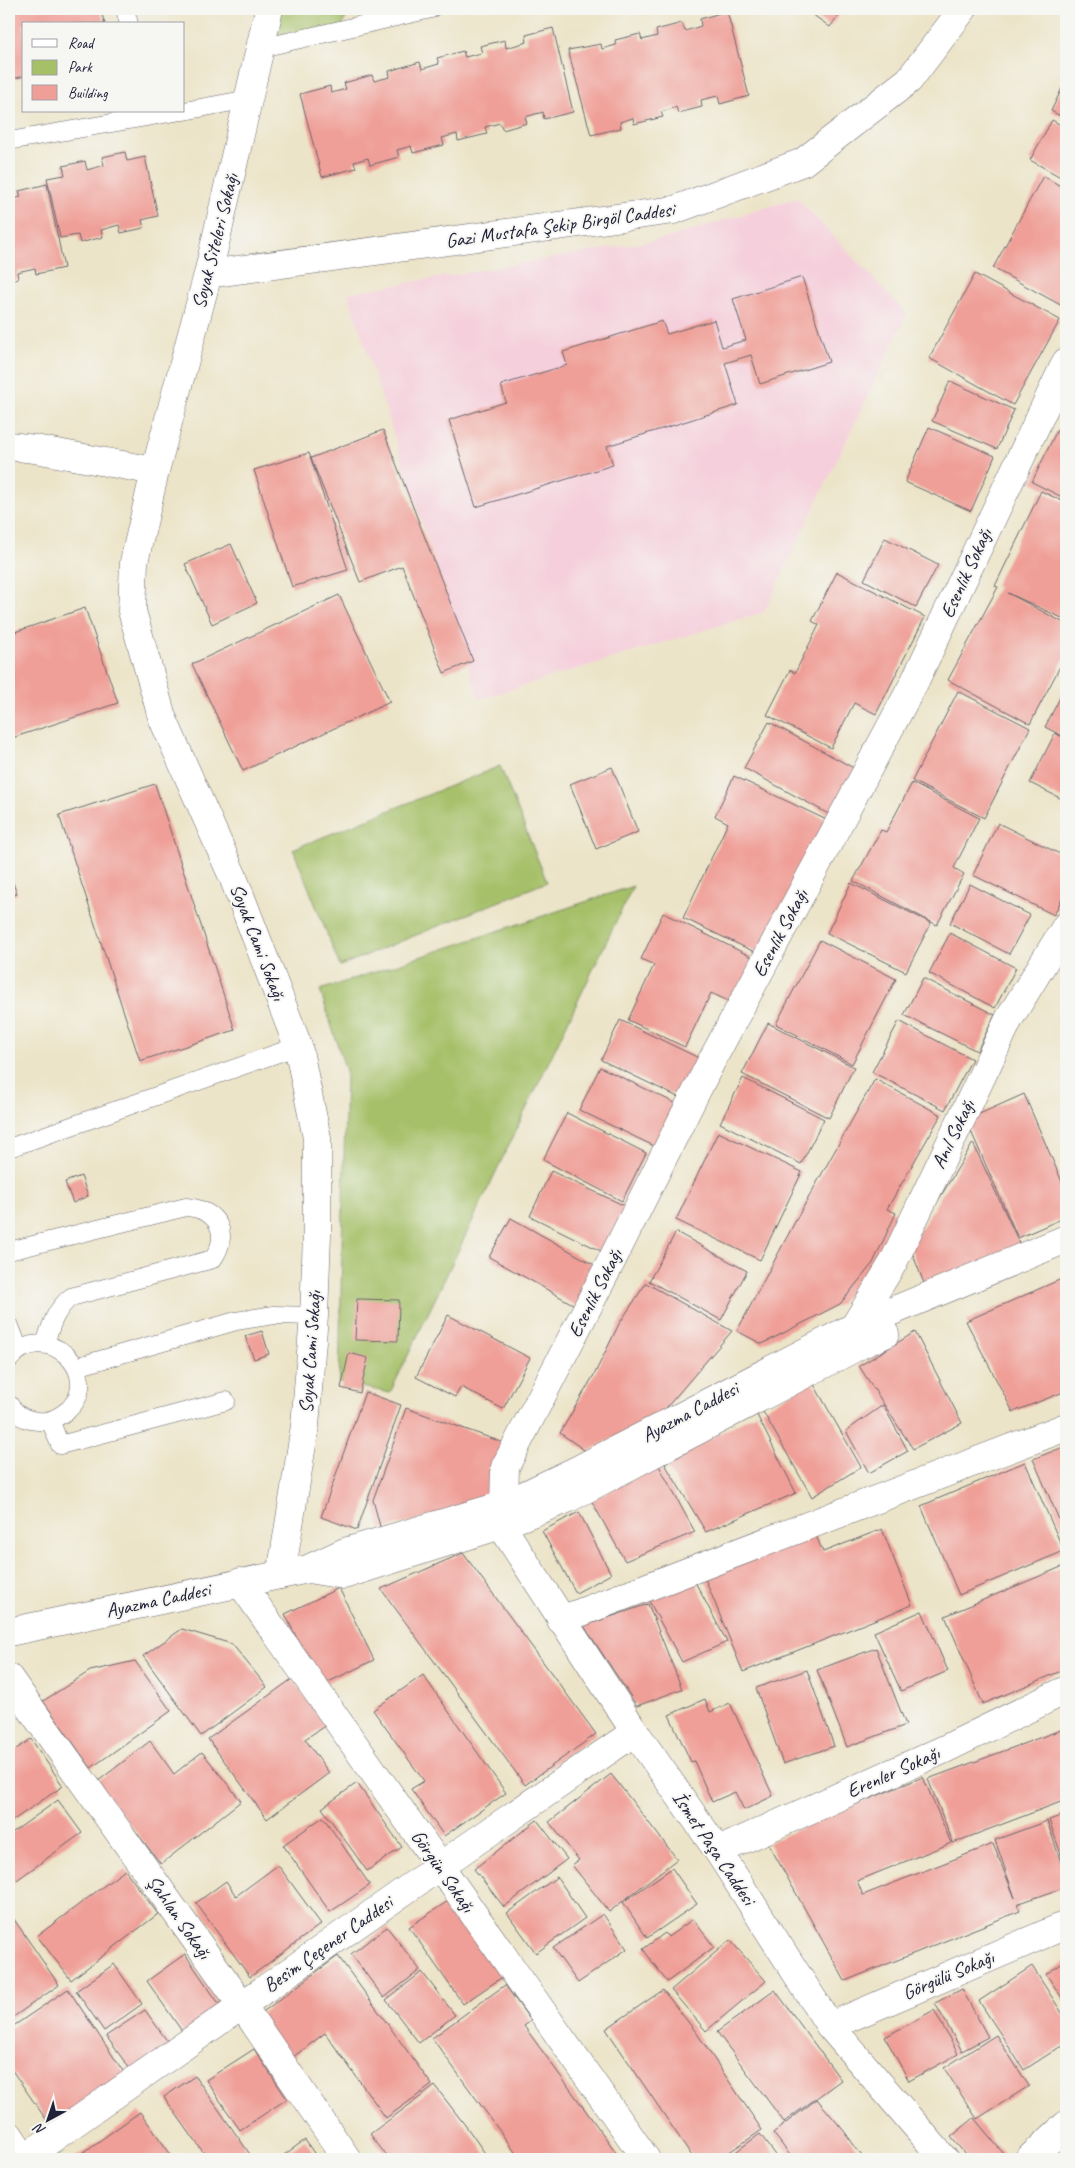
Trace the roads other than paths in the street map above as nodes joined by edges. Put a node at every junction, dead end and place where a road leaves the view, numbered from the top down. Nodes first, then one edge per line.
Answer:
1 (125, 9) edge
2 (269, 9) edge
3 (431, 9) edge
4 (963, 9) edge
5 (128, 22) edge
6 (261, 48) junction
7 (249, 99) junction
8 (185, 110) edge
9 (172, 112) edge
10 (151, 114) edge
11 (9, 141) edge
12 (208, 274) junction
13 (1066, 362) edge
14 (9, 446) edge
15 (155, 471) junction
16 (1065, 929) edge
17 (298, 1046) junction
18 (9, 1148) edge
19 (1066, 1239) edge
20 (9, 1251) edge
21 (1066, 1260) edge
22 (314, 1316) junction
23 (9, 1324) edge
24 (857, 1336) junction
25 (45, 1344) junction
26 (14, 1355) edge
27 (76, 1367) junction
28 (226, 1401) dead end
29 (9, 1404) edge
30 (50, 1420) junction
31 (1066, 1427) edge
32 (503, 1515) junction
33 (281, 1575) junction
34 (240, 1582) junction
35 (561, 1620) junction
36 (9, 1632) edge
37 (9, 1678) edge
38 (1066, 1690) edge
39 (635, 1732) junction
40 (718, 1851) junction
41 (440, 1866) junction
42 (1066, 1924) edge
43 (242, 2005) junction
44 (830, 2026) junction
45 (1066, 2125) edge
46 (9, 2135) edge
47 (24, 2159) edge
48 (347, 2159) edge
49 (646, 2159) edge
50 (944, 2159) edge
51 (1029, 2159) edge

1 - 5 lane
2 - 6 street, Soyak Siteleri Sokağı
3 - 6 lane
4 - 12 street, Gazi Mustafa Şekip Birgöl Caddesi
6 - 7 street, Soyak Siteleri Sokağı
7 - 8 lane
7 - 12 street, Soyak Siteleri Sokağı
9 - 10 lane
10 - 11 lane
12 - 15 street, Soyak Siteleri Sokağı
13 - 32 street, Esenlik Sokağı
14 - 15 street
15 - 17 street, Soyak Cami Sokağı
16 - 24 street, Anıl Sokağı
17 - 18 lane
17 - 22 street, Soyak Cami Sokağı
19 - 24 street, Ayazma Caddesi
20 - 25 lane
21 - 24 street, Ayazma Caddesi
22 - 27 lane
22 - 33 street, Soyak Cami Sokağı
23 - 26 lane
24 - 32 street, Ayazma Caddesi
25 - 26 lane
25 - 27 lane
27 - 30 lane
28 - 30 lane
29 - 30 lane
31 - 35 street
32 - 33 street, Ayazma Caddesi
32 - 35 street, İsmet Paşa Caddesi
33 - 34 street, Ayazma Caddesi
34 - 36 street, Ayazma Caddesi
34 - 41 street, Görgün Sokağı
35 - 39 street, İsmet Paşa Caddesi
37 - 43 street, Şahlan Sokağı
38 - 40 street, Erenler Sokağı
39 - 40 street, İsmet Paşa Caddesi
39 - 41 street, Besim Çeçener Caddesi
40 - 44 street, İsmet Paşa Caddesi
41 - 43 street, Besim Çeçener Caddesi
41 - 49 street, Görgün Sokağı
42 - 44 street, Görgülü Sokağı
43 - 47 street, Besim Çeçener Caddesi
43 - 48 street, Şahlan Sokağı
44 - 50 street, İsmet Paşa Caddesi
45 - 51 street
46 - 47 street

